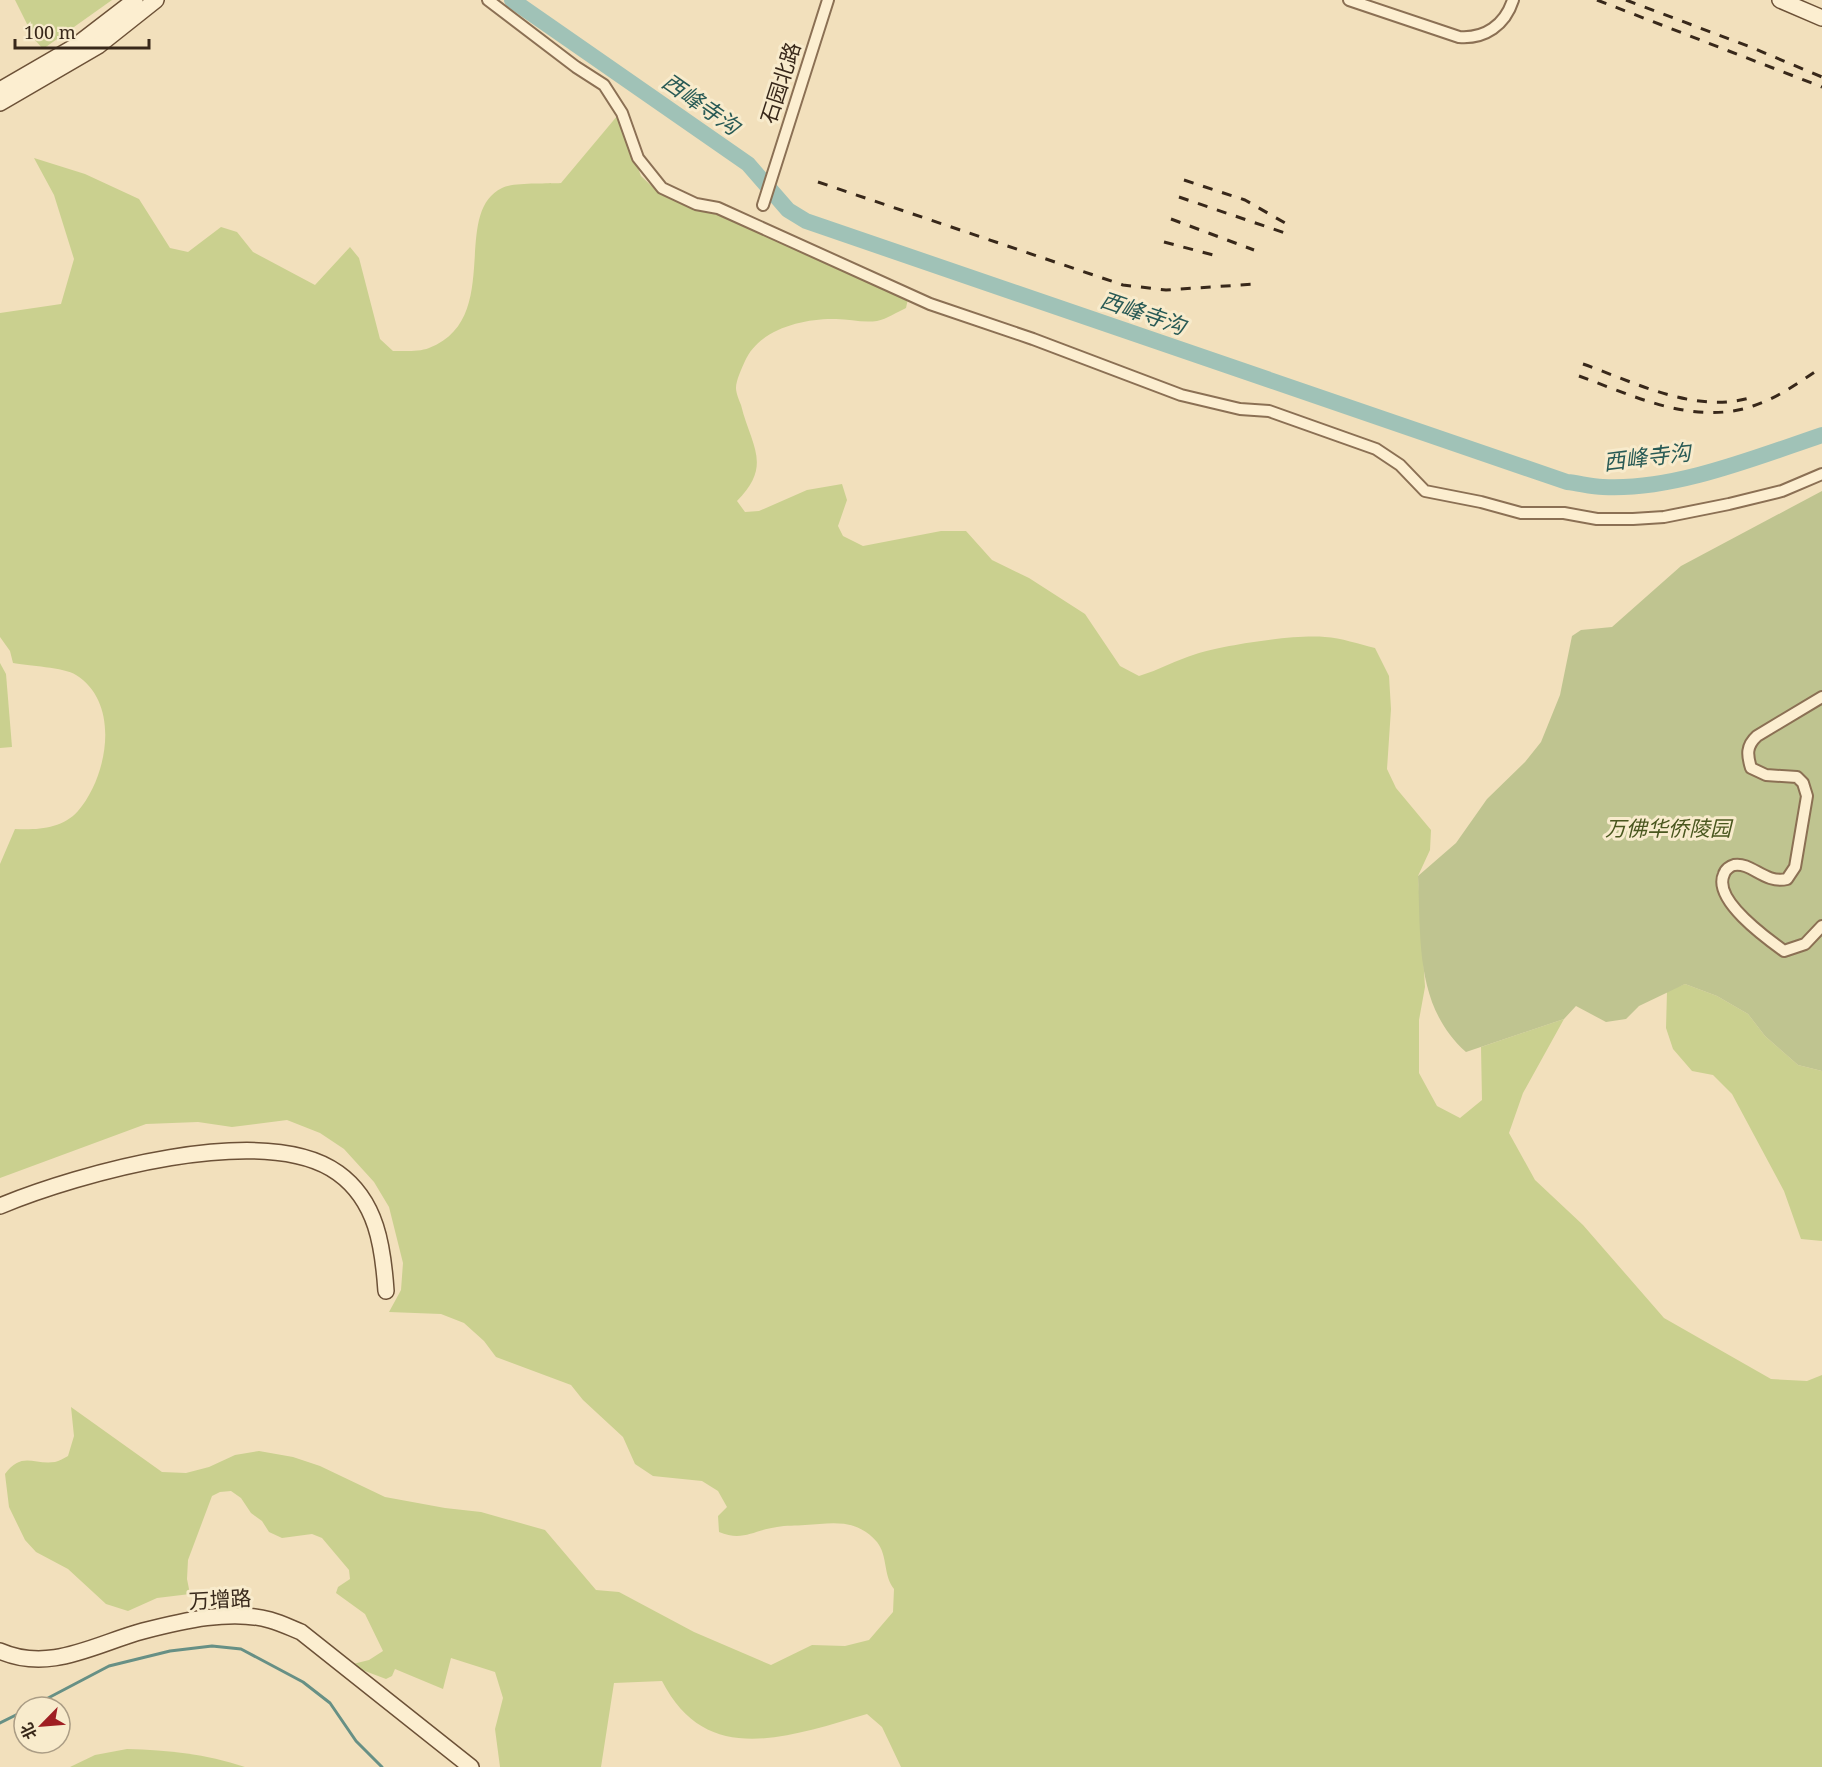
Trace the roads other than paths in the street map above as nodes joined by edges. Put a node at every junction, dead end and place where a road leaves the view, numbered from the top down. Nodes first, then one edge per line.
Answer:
1 (135, 0) edge
2 (156, 0) edge
3 (488, 0) edge
4 (828, 0) edge
5 (1349, 0) edge
6 (1513, 0) edge
7 (1780, 0) edge
8 (1822, 18) edge
9 (0, 90) edge
10 (0, 103) edge
11 (763, 205) dead end
12 (1822, 474) edge
13 (1822, 697) edge
14 (1822, 926) edge
15 (0, 1206) edge
16 (386, 1291) dead end
17 (0, 1651) edge
18 (471, 1767) edge

1 - 9 street
2 - 10 street
3 - 12 street
4 - 11 street, 石园北路
5 - 6 street
7 - 8 street
13 - 14 street
15 - 16 street
17 - 18 street, 万增路

